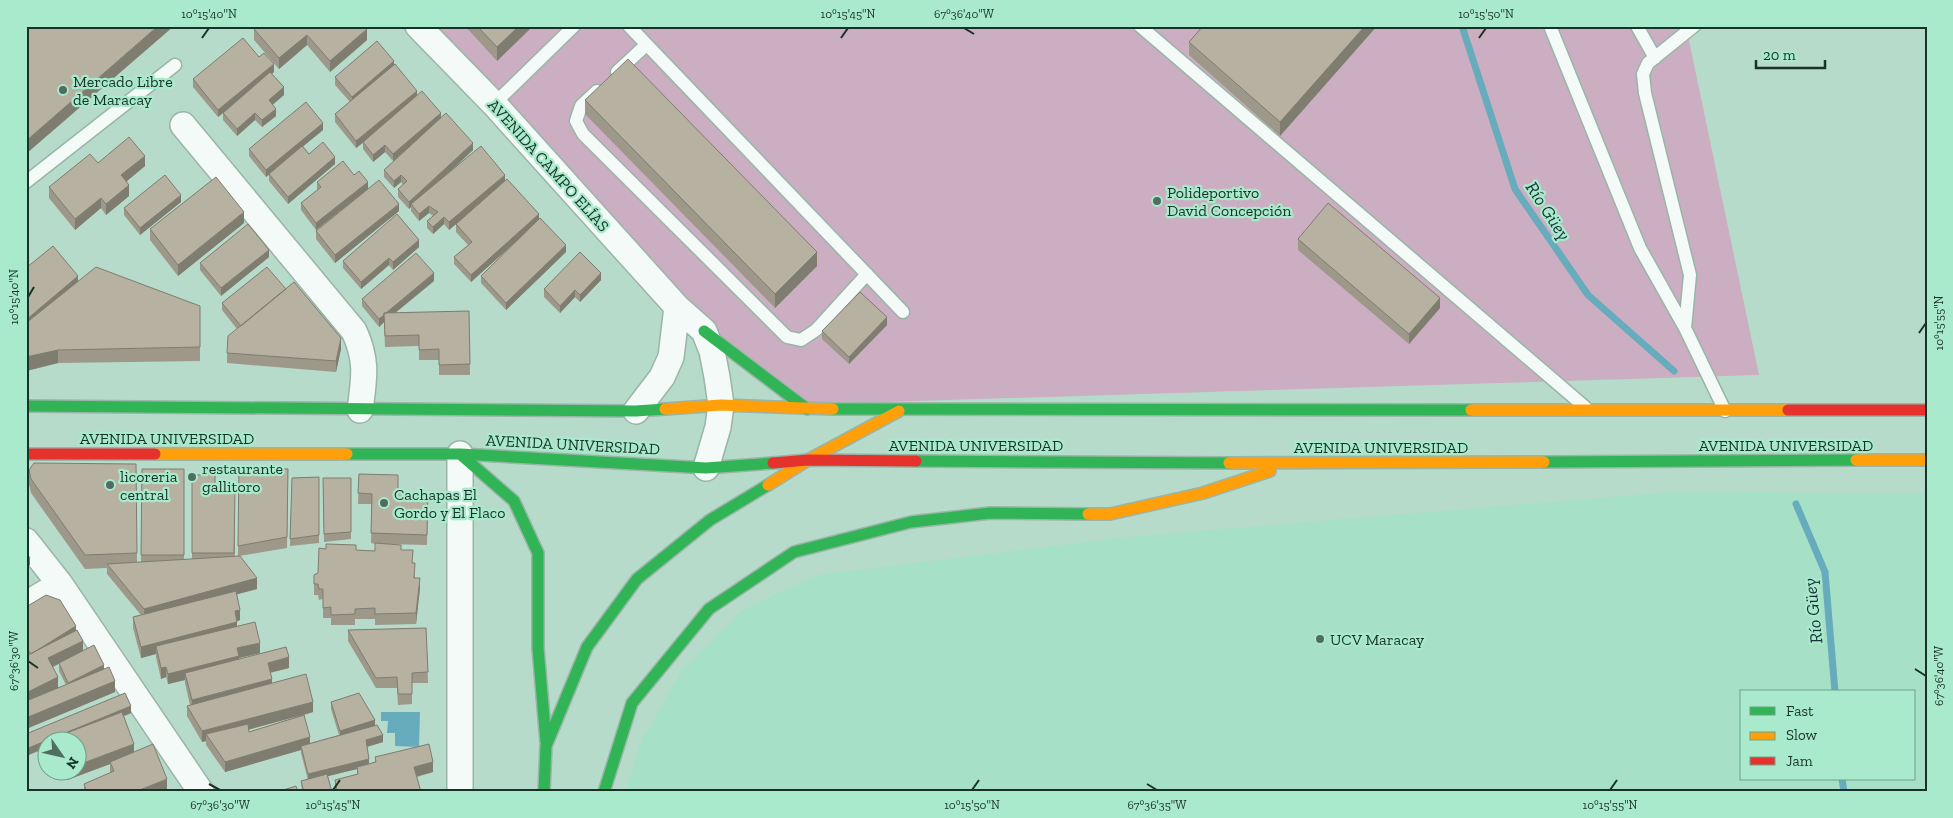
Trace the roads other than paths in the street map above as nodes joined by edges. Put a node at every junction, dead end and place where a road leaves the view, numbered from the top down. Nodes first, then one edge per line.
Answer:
1 (418, 26) edge
2 (574, 26) edge
3 (629, 26) edge
4 (1140, 26) edge
5 (1550, 26) edge
6 (1637, 26) edge
7 (1694, 26) edge
8 (646, 45) junction
9 (1655, 58) junction
10 (175, 64) dead end
11 (494, 104) junction
12 (183, 125) dead end
13 (26, 182) edge
14 (867, 274) junction
15 (676, 307) junction
16 (903, 312) dead end
17 (1685, 328) junction
18 (704, 332) junction
19 (721, 405) junction
20 (26, 406) edge
21 (807, 409) junction
22 (902, 409) junction
23 (360, 410) junction
24 (1589, 410) junction
25 (1725, 410) junction
26 (1927, 410) edge
27 (636, 412) junction
28 (26, 454) edge
29 (460, 454) junction
30 (808, 460) junction
31 (1927, 460) edge
32 (1292, 464) junction
33 (706, 468) junction
34 (26, 541) edge
35 (60, 584) junction
36 (26, 604) edge
37 (546, 746) junction
38 (201, 792) edge
39 (460, 792) edge
40 (544, 792) edge
41 (604, 792) edge

1 - 11 street, AVENIDA CAMPO ELÍAS
2 - 11 lane
3 - 8 lane
4 - 24 lane
5 - 17 lane
6 - 9 lane
7 - 9 lane
8 - 14 lane
8 - 14 lane
9 - 17 lane
10 - 13 lane
11 - 15 street, AVENIDA CAMPO ELÍAS
12 - 23 street
14 - 16 lane
15 - 18 street, AVENIDA CAMPO ELÍAS
15 - 27 street
17 - 25 lane
18 - 19 street
18 - 21 street
19 - 21 street, AVENIDA UNIVERSIDAD
19 - 27 street, AVENIDA UNIVERSIDAD
19 - 33 street
20 - 23 street, AVENIDA UNIVERSIDAD
21 - 22 street, AVENIDA UNIVERSIDAD
22 - 24 street, AVENIDA UNIVERSIDAD
22 - 30 street
23 - 27 street, AVENIDA UNIVERSIDAD
24 - 25 street, AVENIDA UNIVERSIDAD
25 - 26 street, AVENIDA UNIVERSIDAD
28 - 29 street, AVENIDA UNIVERSIDAD
29 - 33 street, AVENIDA UNIVERSIDAD
29 - 37 street
29 - 39 street
30 - 32 street, AVENIDA UNIVERSIDAD
30 - 33 street, AVENIDA UNIVERSIDAD
30 - 37 street
31 - 32 street, AVENIDA UNIVERSIDAD
32 - 41 street
34 - 35 street
35 - 36 street
35 - 38 street
37 - 40 street

